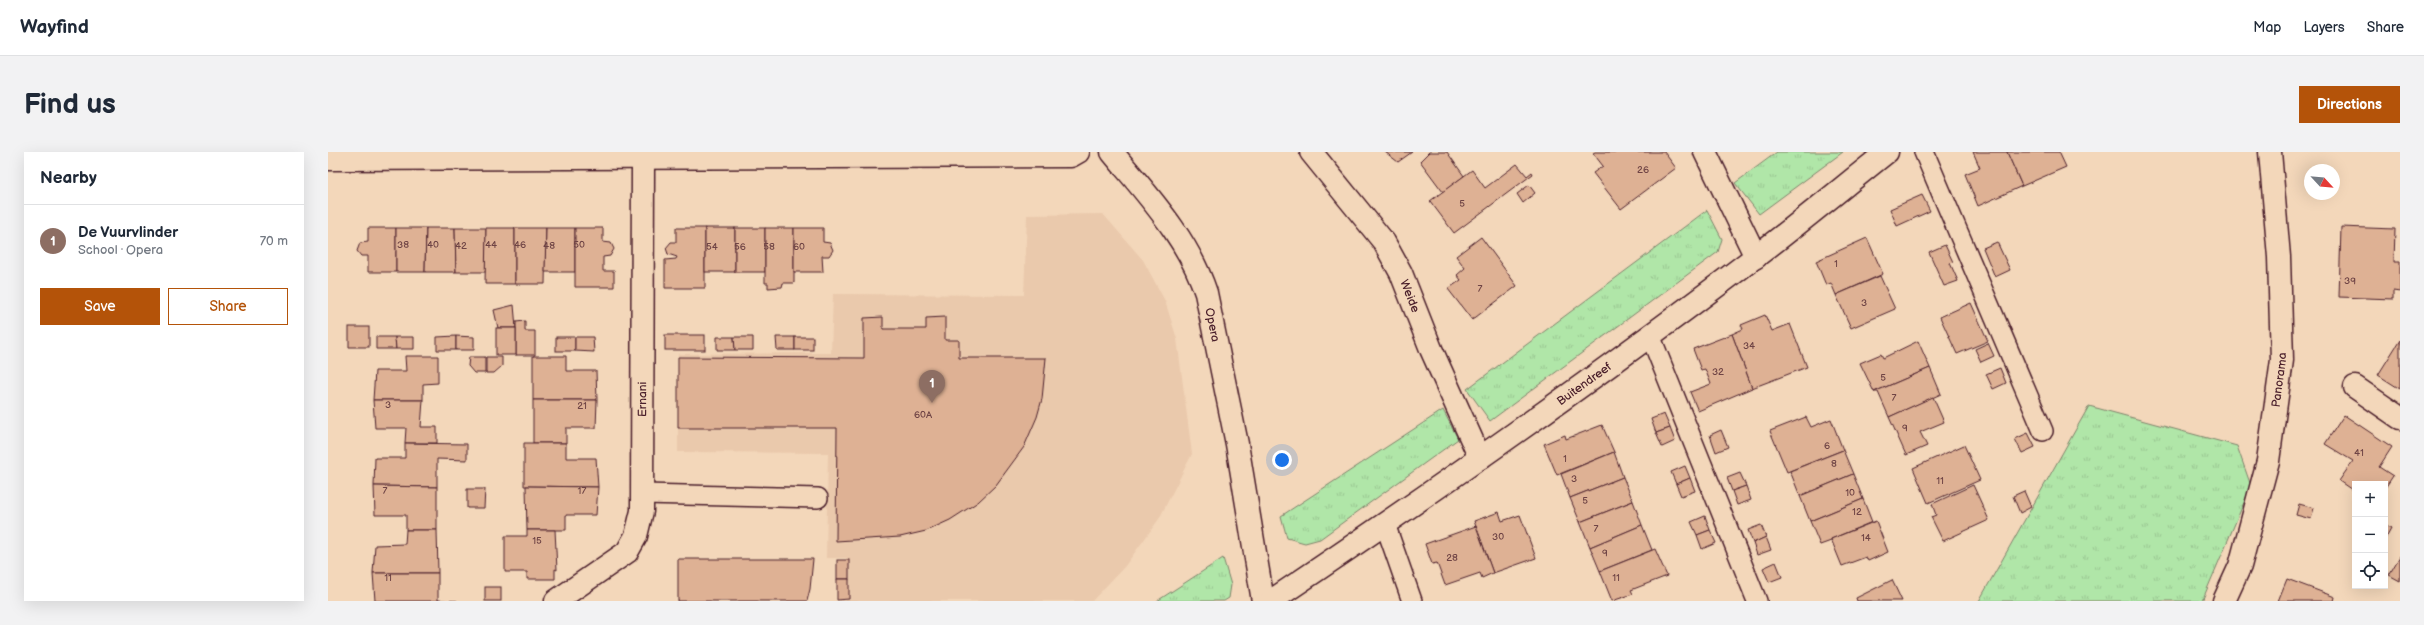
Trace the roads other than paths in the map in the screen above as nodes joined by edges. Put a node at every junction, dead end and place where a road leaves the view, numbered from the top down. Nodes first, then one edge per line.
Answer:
1 (1078, 152) edge
2 (1112, 152) edge
3 (1311, 152) edge
4 (1705, 152) edge
5 (1887, 152) edge
6 (1924, 152) edge
7 (2270, 152) edge
8 (835, 154) edge
9 (643, 158) junction
10 (328, 159) edge
11 (1756, 257) junction
12 (1650, 335) junction
13 (2355, 387) dead end
14 (2400, 418) edge
15 (2043, 431) dead end
16 (1480, 458) junction
17 (643, 494) junction
18 (818, 498) dead end
19 (1385, 524) junction
20 (556, 601) edge
21 (1263, 601) edge
22 (1271, 601) edge
23 (1412, 601) edge
24 (1757, 601) edge
25 (2224, 601) edge

1 - 8 street
2 - 21 street, Opera
3 - 16 street, Weide
4 - 11 street
5 - 11 street, Buitendreef
6 - 15 lane
7 - 25 street, Panorama
8 - 9 street
9 - 10 street
9 - 17 street, Ernani
11 - 12 street, Buitendreef
12 - 16 street, Buitendreef
12 - 24 lane
13 - 14 street
16 - 19 street, Buitendreef
17 - 18 lane
17 - 20 street, Ernani
19 - 22 street, Buitendreef
19 - 23 lane

